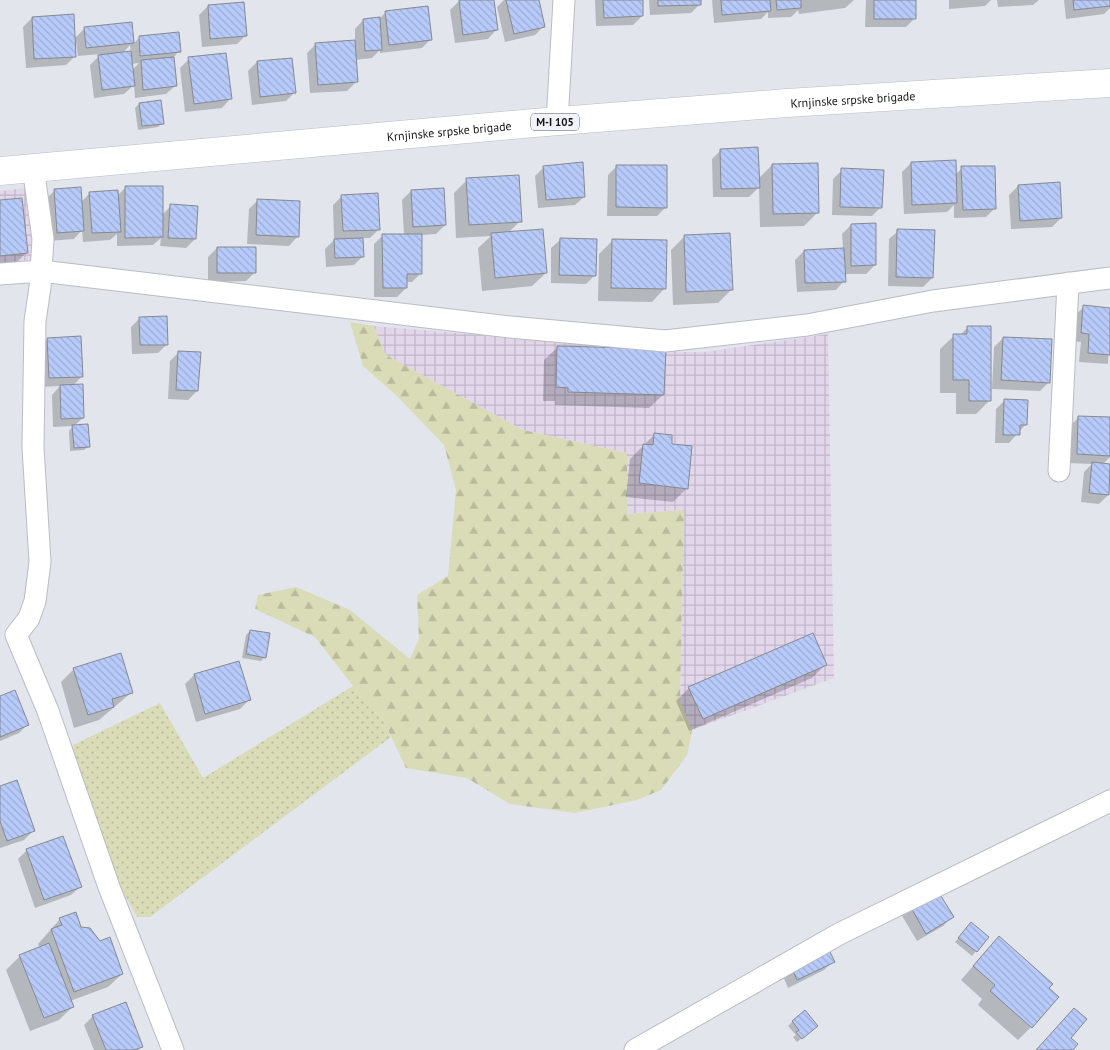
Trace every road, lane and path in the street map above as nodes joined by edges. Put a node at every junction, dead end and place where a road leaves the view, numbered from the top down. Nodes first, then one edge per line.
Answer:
1 (564, 0) edge
2 (1110, 83) edge
3 (557, 122) junction
4 (33, 167) junction
5 (0, 171) edge
6 (41, 271) junction
7 (0, 274) edge
8 (1110, 278) edge
9 (1068, 283) junction
10 (1059, 470) dead end
11 (8, 639) edge
12 (1110, 801) edge
13 (173, 1050) edge
14 (635, 1050) edge

1 - 3 street
2 - 3 main road, Krnjinske srpske brigade / M-I 105
3 - 4 main road, Krnjinske srpske brigade / M-I 105
4 - 5 main road, Krnjinske srpske brigade / M-I 105
4 - 6 street
6 - 7 street
6 - 9 street
6 - 11 street
8 - 9 street
9 - 10 street
11 - 13 street
12 - 14 street

